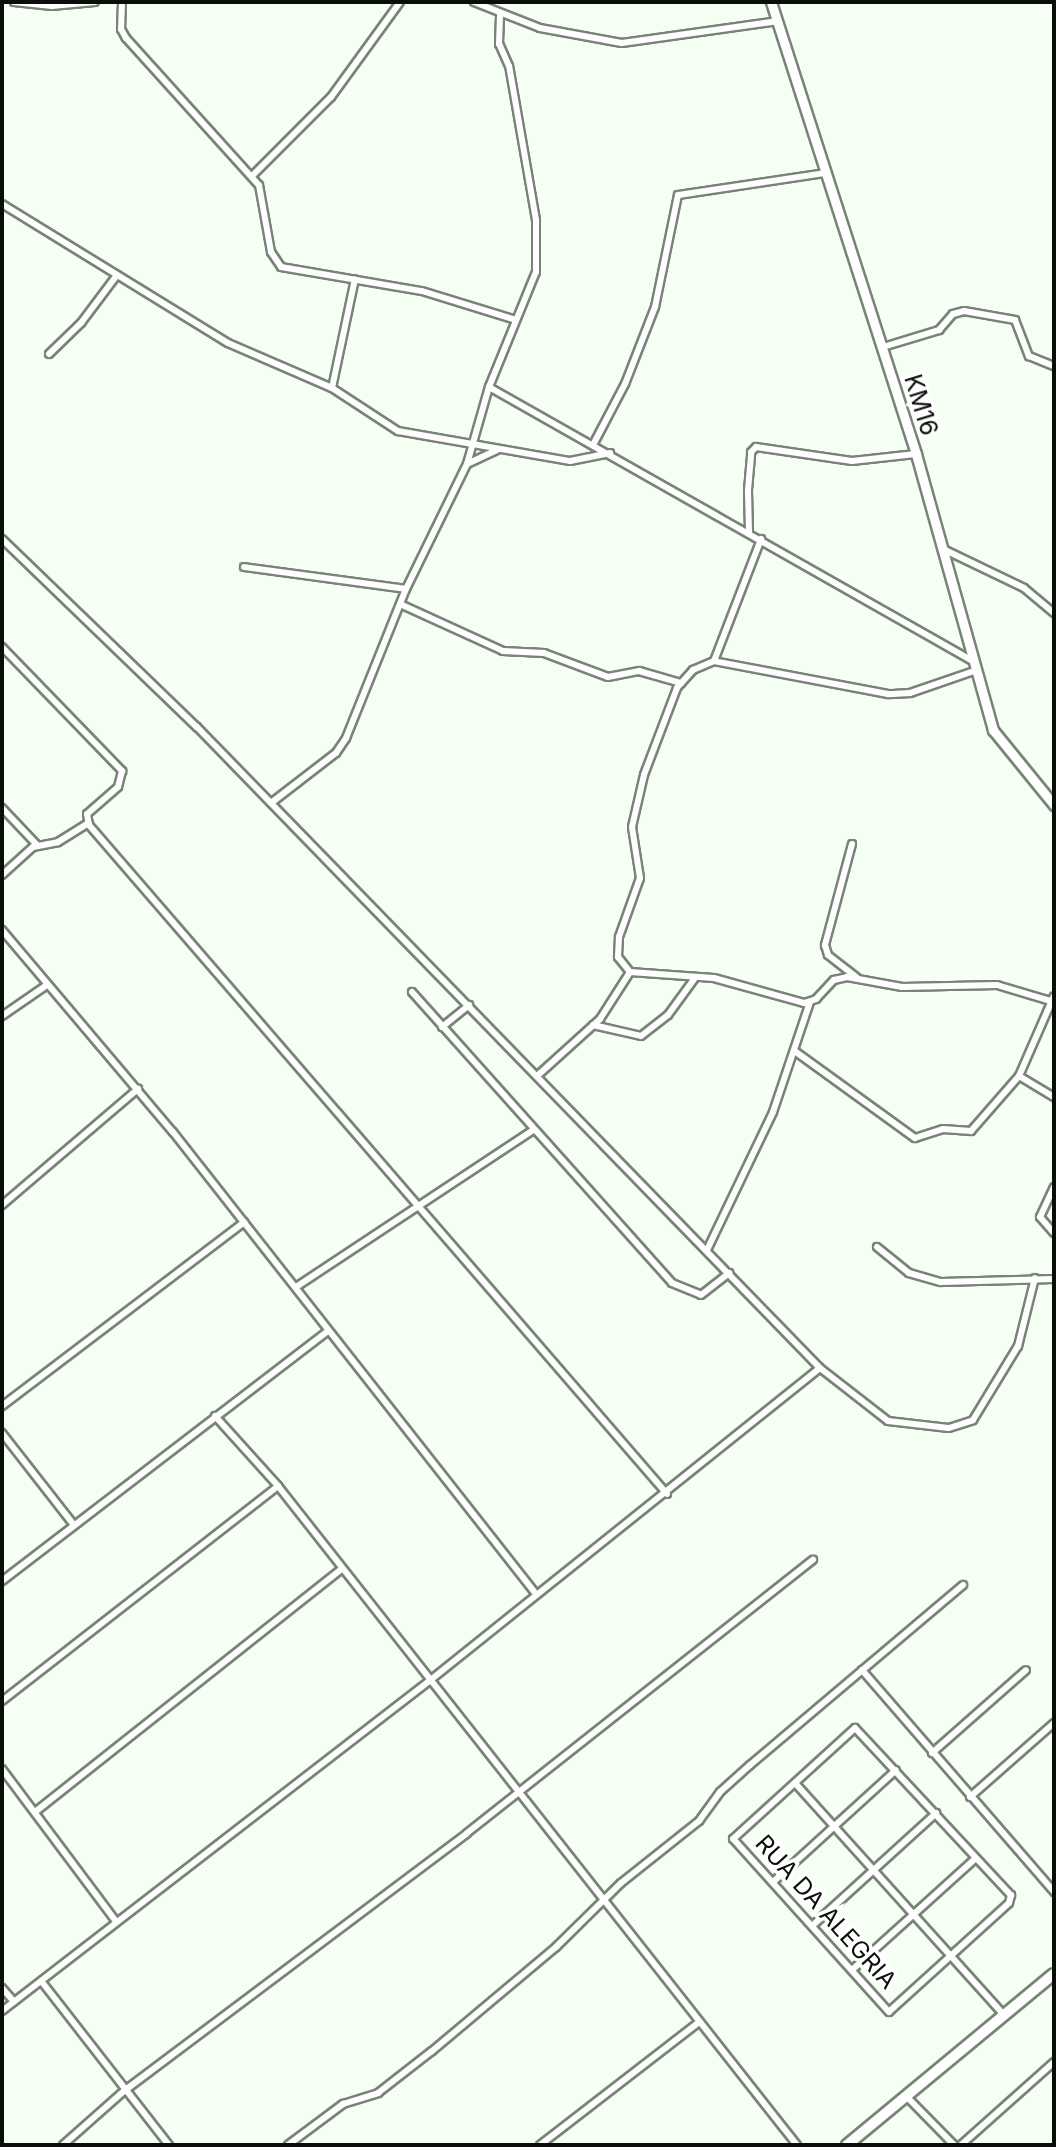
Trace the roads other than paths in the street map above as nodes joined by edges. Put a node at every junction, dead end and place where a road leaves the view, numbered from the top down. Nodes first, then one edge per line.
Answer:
1 (13, 2) edge
2 (95, 2) edge
3 (122, 2) edge
4 (400, 2) edge
5 (474, 2) edge
6 (771, 2) edge
7 (500, 15) junction
8 (778, 21) junction
9 (826, 173) junction
10 (253, 175) junction
11 (2, 204) edge
12 (117, 275) junction
13 (355, 279) junction
14 (516, 320) junction
15 (883, 347) junction
16 (49, 354) dead end
17 (1054, 366) edge
18 (489, 387) junction
19 (332, 388) junction
20 (470, 442) junction
21 (594, 443) junction
22 (497, 450) junction
23 (610, 453) junction
24 (916, 454) junction
25 (467, 464) junction
26 (749, 532) junction
27 (2, 539) edge
28 (761, 539) junction
29 (941, 548) junction
30 (244, 567) dead end
31 (406, 589) junction
32 (400, 604) junction
33 (1054, 613) edge
34 (2, 647) edge
35 (971, 660) junction
36 (714, 661) junction
37 (974, 671) junction
38 (681, 682) junction
39 (271, 803) junction
40 (1054, 805) edge
41 (2, 807) edge
42 (89, 823) junction
43 (852, 844) dead end
44 (38, 846) junction
45 (2, 875) edge
46 (2, 930) edge
47 (630, 972) junction
48 (695, 978) junction
49 (857, 978) junction
50 (47, 985) junction
51 (412, 992) dead end
52 (1053, 1000) edge
53 (810, 1002) junction
54 (469, 1005) junction
55 (2, 1016) edge
56 (593, 1025) junction
57 (442, 1027) junction
58 (796, 1052) junction
59 (537, 1076) junction
60 (1019, 1076) junction
61 (138, 1089) junction
62 (1054, 1097) edge
63 (533, 1130) junction
64 (1054, 1188) edge
65 (2, 1205) edge
66 (419, 1208) junction
67 (244, 1222) junction
68 (1054, 1233) edge
69 (877, 1247) dead end
70 (707, 1251) junction
71 (729, 1273) junction
72 (1034, 1278) junction
73 (1054, 1279) edge
74 (296, 1287) junction
75 (328, 1331) junction
76 (820, 1368) junction
77 (2, 1406) edge
78 (215, 1416) junction
79 (2, 1433) edge
80 (278, 1486) junction
81 (667, 1494) junction
82 (73, 1524) junction
83 (813, 1560) dead end
84 (342, 1569) junction
85 (2, 1581) edge
86 (963, 1585) dead end
87 (536, 1594) junction
88 (862, 1670) junction
89 (1026, 1670) dead end
90 (428, 1682) junction
91 (2, 1701) edge
92 (1054, 1723) edge
93 (932, 1753) junction
94 (2, 1769) edge
95 (896, 1770) junction
96 (795, 1783) junction
97 (516, 1794) junction
98 (970, 1797) junction
99 (35, 1812) junction
100 (936, 1813) junction
101 (835, 1826) junction
102 (976, 1858) junction
103 (875, 1870) junction
104 (773, 1882) junction
105 (1054, 1892) edge
106 (603, 1902) junction
107 (914, 1915) junction
108 (115, 1920) junction
109 (812, 1926) junction
110 (952, 1955) junction
111 (852, 1970) junction
112 (1054, 1974) edge
113 (42, 1982) junction
114 (2, 1988) edge
115 (13, 2002) junction
116 (2, 2011) edge
117 (1004, 2015) junction
118 (698, 2022) junction
119 (1054, 2062) edge
120 (124, 2091) junction
121 (908, 2098) junction
122 (63, 2145) edge
123 (169, 2145) edge
124 (288, 2145) edge
125 (540, 2145) edge
126 (797, 2145) edge
127 (848, 2145) edge
128 (954, 2145) edge
129 (961, 2145) edge

1 - 2 street
3 - 10 street
4 - 10 street
5 - 7 street
6 - 8 street, KM16
7 - 8 street
7 - 14 street
8 - 9 street, KM16
9 - 15 street, KM16
9 - 21 street
10 - 13 street
11 - 12 street
12 - 16 street
12 - 19 street
13 - 14 street
13 - 19 street
14 - 18 street
15 - 17 street
15 - 24 street, KM16
18 - 20 street
18 - 21 street
19 - 20 street
20 - 22 street
20 - 25 street
21 - 23 street
22 - 23 street
22 - 25 street
23 - 26 street
24 - 26 street
24 - 29 street, KM16
25 - 31 street
26 - 28 street
27 - 39 street
28 - 35 street
28 - 36 street
29 - 33 street
29 - 35 street, KM16
30 - 31 street
31 - 32 street
32 - 38 street
32 - 39 street
34 - 42 street
35 - 37 street, KM16
36 - 37 street
36 - 38 street
37 - 40 street, KM16
38 - 47 street
39 - 54 street
41 - 44 street
42 - 44 street
42 - 66 street
43 - 49 street
44 - 45 street
46 - 50 street
47 - 48 street
47 - 56 street
48 - 53 street
48 - 56 street
49 - 52 street
49 - 53 street
50 - 55 street
50 - 61 street
51 - 57 street
52 - 60 street
53 - 58 street
54 - 57 street
54 - 59 street
56 - 59 street
57 - 63 street
58 - 60 street
58 - 70 street
59 - 70 street
60 - 62 street
61 - 65 street
61 - 67 street
63 - 66 street
63 - 71 street
64 - 68 street
66 - 74 street
66 - 81 street
67 - 74 street
67 - 77 street
69 - 72 street
70 - 71 street
71 - 76 street
72 - 73 street
72 - 76 street
74 - 75 street
75 - 78 street
75 - 87 street
76 - 81 street
78 - 80 street
78 - 82 street
79 - 82 street
80 - 84 street
80 - 91 street
81 - 87 street
82 - 85 street
83 - 97 street
84 - 90 street
84 - 99 street
86 - 88 street
87 - 90 street
88 - 93 street
88 - 106 street
89 - 93 street
90 - 97 street
90 - 108 street
92 - 98 street
93 - 98 street
94 - 99 street
95 - 96 street
95 - 100 street
95 - 101 street
96 - 101 street
96 - 104 street, RUA DA ALEGRIA
97 - 106 street
97 - 120 street
98 - 105 street
99 - 108 street
100 - 102 street
100 - 103 street
101 - 103 street
101 - 104 street
102 - 107 street
102 - 110 street
103 - 107 street
103 - 109 street
104 - 109 street, RUA DA ALEGRIA
106 - 118 street
106 - 124 street
107 - 110 street
107 - 111 street
108 - 113 street
109 - 111 street, RUA DA ALEGRIA
110 - 111 street, RUA DA ALEGRIA
110 - 117 street
112 - 117 main road
113 - 115 street
113 - 120 street
114 - 115 street
115 - 116 street
117 - 121 main road
118 - 125 street
118 - 126 street
119 - 129 street
120 - 122 street
120 - 123 street
121 - 127 main road
121 - 128 street

